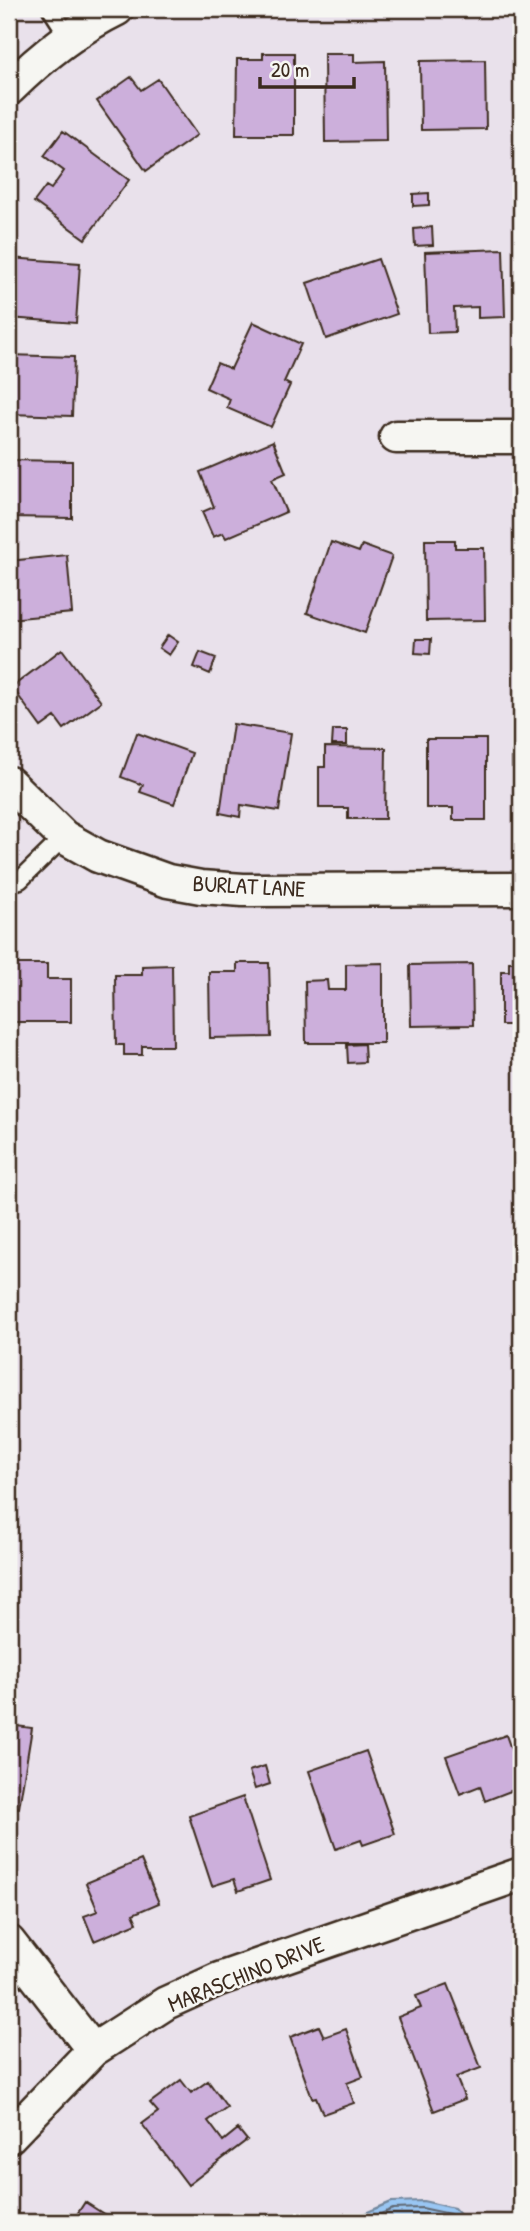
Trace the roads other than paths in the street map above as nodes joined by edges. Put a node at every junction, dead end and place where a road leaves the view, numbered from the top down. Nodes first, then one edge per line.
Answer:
1 (51, 9) edge
2 (117, 9) edge
3 (69, 37) junction
4 (9, 89) edge
5 (396, 437) dead end
6 (521, 437) edge
7 (9, 783) edge
8 (64, 837) junction
9 (9, 883) edge
10 (521, 889) edge
11 (521, 1874) edge
12 (9, 1942) edge
13 (93, 2050) junction
14 (9, 2137) edge

1 - 3 lane
2 - 3 street
3 - 4 street
5 - 6 street
7 - 8 street, BURLAT LANE
8 - 9 lane
8 - 10 street, BURLAT LANE
11 - 13 street, MARASCHINO DRIVE
12 - 13 street
13 - 14 street, MARASCHINO DRIVE

